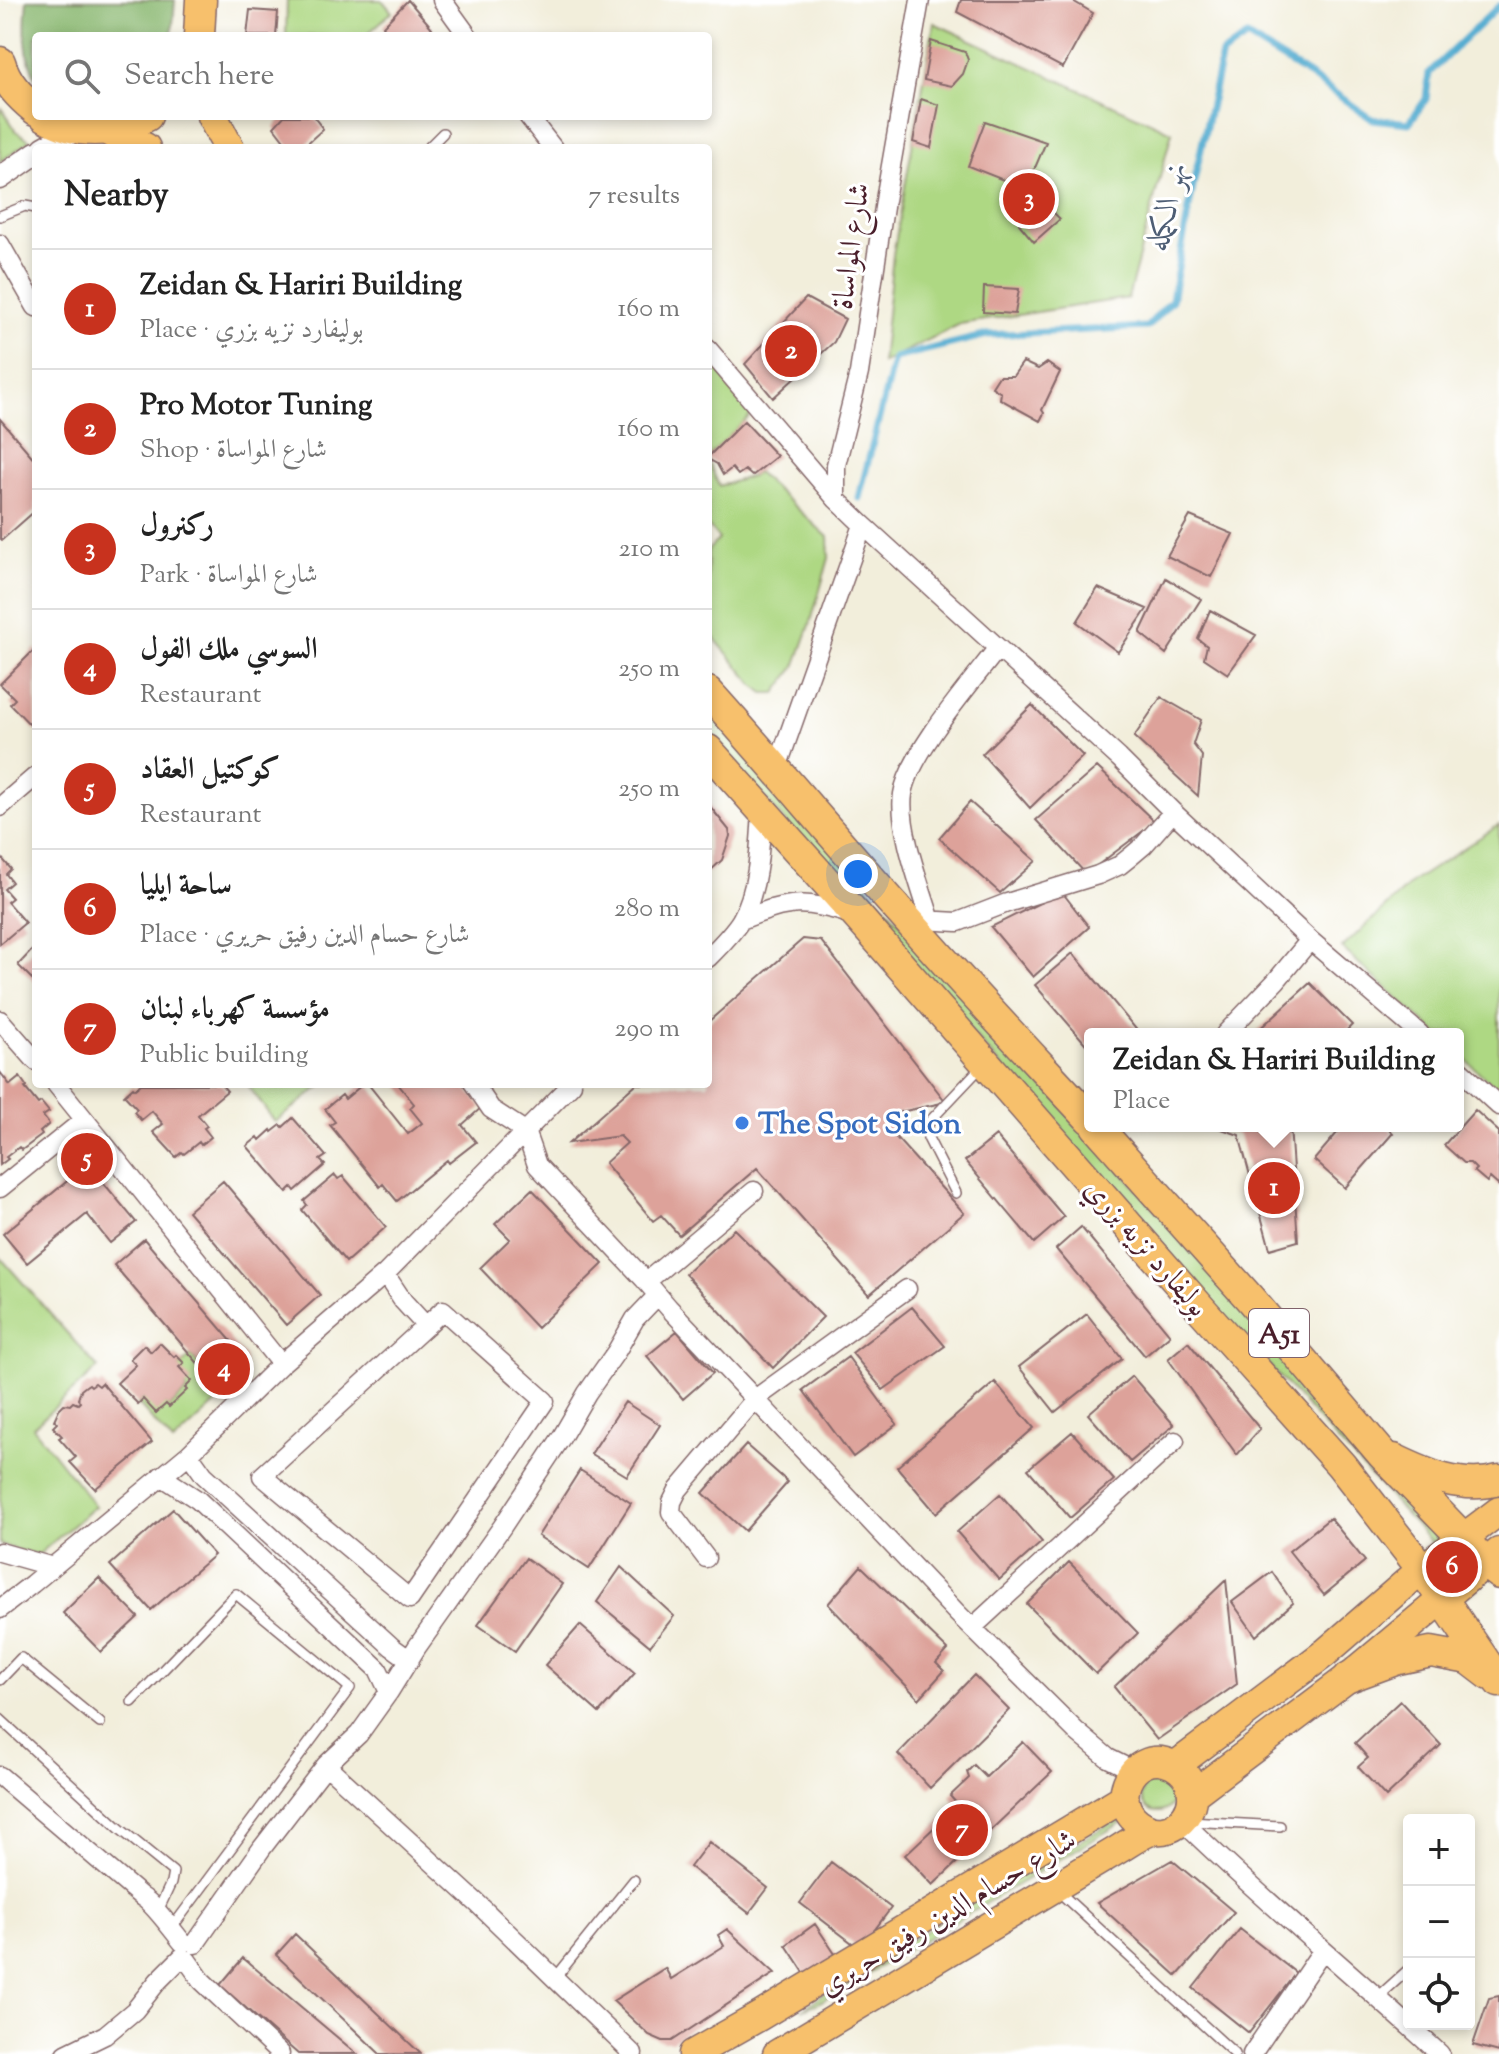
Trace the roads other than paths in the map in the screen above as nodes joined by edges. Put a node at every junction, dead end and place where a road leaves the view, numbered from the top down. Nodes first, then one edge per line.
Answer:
1 (201, 0) edge
2 (442, 0) edge
3 (920, 0) edge
4 (199, 32) edge
5 (465, 32) edge
6 (0, 62) edge
7 (32, 107) edge
8 (52, 120) edge
9 (138, 120) edge
10 (214, 120) edge
11 (531, 120) edge
12 (90, 129) junction
13 (443, 133) dead end
14 (54, 144) edge
15 (133, 144) edge
16 (227, 144) edge
17 (432, 144) edge
18 (550, 144) edge
19 (32, 156) edge
20 (0, 178) edge
21 (32, 207) edge
22 (0, 216) edge
23 (0, 244) edge
24 (32, 300) edge
25 (712, 354) edge
26 (836, 499) junction
27 (863, 525) junction
28 (997, 649) junction
29 (712, 696) edge
30 (712, 754) edge
31 (777, 768) junction
32 (32, 779) edge
33 (0, 807) edge
34 (762, 810) junction
35 (1173, 812) junction
36 (857, 916) junction
37 (918, 919) junction
38 (741, 920) junction
39 (1310, 940) junction
40 (712, 953) edge
41 (0, 1020) edge
42 (1231, 1028) edge
43 (1413, 1028) edge
44 (32, 1056) edge
45 (986, 1063) junction
46 (1464, 1074) edge
47 (59, 1088) edge
48 (477, 1088) edge
49 (568, 1088) edge
50 (1499, 1106) edge
51 (1084, 1111) edge
52 (84, 1120) junction
53 (525, 1131) junction
54 (1103, 1132) edge
55 (0, 1188) edge
56 (754, 1191) dead end
57 (956, 1193) dead end
58 (385, 1274) junction
59 (652, 1288) junction
60 (907, 1289) dead end
61 (426, 1326) junction
62 (281, 1364) junction
63 (755, 1399) junction
64 (1175, 1441) dead end
65 (189, 1454) junction
66 (1382, 1454) junction
67 (161, 1476) junction
68 (1499, 1480) edge
69 (1499, 1511) edge
70 (1463, 1538) junction
71 (0, 1552) edge
72 (706, 1558) dead end
73 (1494, 1563) edge
74 (53, 1567) junction
75 (1422, 1569) junction
76 (1442, 1599) junction
77 (0, 1609) edge
78 (972, 1628) junction
79 (410, 1660) junction
80 (1349, 1677) junction
81 (0, 1680) edge
82 (1499, 1682) edge
83 (389, 1692) junction
84 (132, 1702) dead end
85 (0, 1719) edge
86 (100, 1723) dead end
87 (326, 1765) junction
88 (1175, 1766) junction
89 (1134, 1771) junction
90 (0, 1776) edge
91 (0, 1789) edge
92 (1192, 1795) junction
93 (1123, 1798) junction
94 (1182, 1821) junction
95 (1280, 1826) dead end
96 (1153, 1830) junction
97 (634, 1880) dead end
98 (1055, 1888) junction
99 (157, 1913) junction
100 (183, 1947) junction
101 (1322, 1951) junction
102 (1403, 1974) edge
103 (556, 1977) junction
104 (1378, 1997) junction
105 (760, 2016) junction
106 (783, 2050) edge
107 (1256, 2052) edge
108 (66, 2054) edge
109 (280, 2054) edge
110 (633, 2054) edge
111 (693, 2054) edge
112 (1235, 2054) edge
113 (1440, 2054) edge

1 - 4 highway
2 - 5 street
3 - 26 street, شارع المواساة
6 - 7 highway
8 - 12 highway
9 - 12 highway
10 - 16 highway
11 - 18 street
12 - 14 street
12 - 15 highway
13 - 17 lane
19 - 20 street
21 - 22 lane
23 - 24 street
25 - 26 street
26 - 27 street
27 - 28 street
27 - 31 street
28 - 35 street
28 - 37 street
29 - 31 highway, بوليفارد نزيه بزري / A51
30 - 34 highway, بوليفارد نزيه بزري / A51
31 - 37 highway, بوليفارد نزيه بزري / A51
32 - 33 street
34 - 36 highway, بوليفارد نزيه بزري / A51
34 - 38 street
35 - 37 street
35 - 39 street
36 - 38 street
36 - 45 highway, بوليفارد نزيه بزري / A51
37 - 51 highway, بوليفارد نزيه بزري / A51
38 - 40 street
39 - 42 street
39 - 43 street
41 - 44 street
45 - 57 lane
45 - 75 highway, بوليفارد نزيه بزري / A51
46 - 50 street
47 - 52 street
48 - 53 street
49 - 53 street
52 - 55 street
52 - 62 street
53 - 58 street
53 - 59 street
54 - 66 highway, بوليفارد نزيه بزري / A51
56 - 59 street
58 - 61 street
58 - 62 street
59 - 63 street
59 - 79 street
60 - 63 street
61 - 61 street
62 - 65 street
63 - 72 street
63 - 78 street
64 - 78 street
65 - 67 street
65 - 79 street
66 - 68 highway
66 - 70 highway, بوليفارد نزيه بزري / A51
67 - 74 street
67 - 83 street
69 - 70 main road
70 - 73 highway, A51
70 - 75 main road
71 - 74 street
73 - 76 main road
74 - 77 street
75 - 76 highway, A51
75 - 88 main road
76 - 80 main road
76 - 82 highway, A51
78 - 89 street
79 - 83 street
80 - 82 highway
80 - 92 main road
81 - 86 lane
83 - 87 street
84 - 100 lane
85 - 99 lane
87 - 100 street
87 - 103 street
88 - 89 main road
88 - 92 main road
89 - 93 main road
90 - 99 street
91 - 99 street
92 - 94 main road
93 - 96 main road
93 - 105 main road, شارع حسام الدين رفيق حريري
94 - 95 lane
94 - 96 main road
94 - 101 street
96 - 98 main road, شارع حسام الدين رفيق حريري
97 - 103 lane
98 - 106 main road, شارع حسام الدين رفيق حريري
98 - 112 lane
99 - 100 street
100 - 108 street
100 - 109 street
101 - 104 street
101 - 107 street
102 - 104 lane
103 - 110 street
104 - 113 street
105 - 106 main road
105 - 111 main road, شارع حسام الدين رفيق حريري

